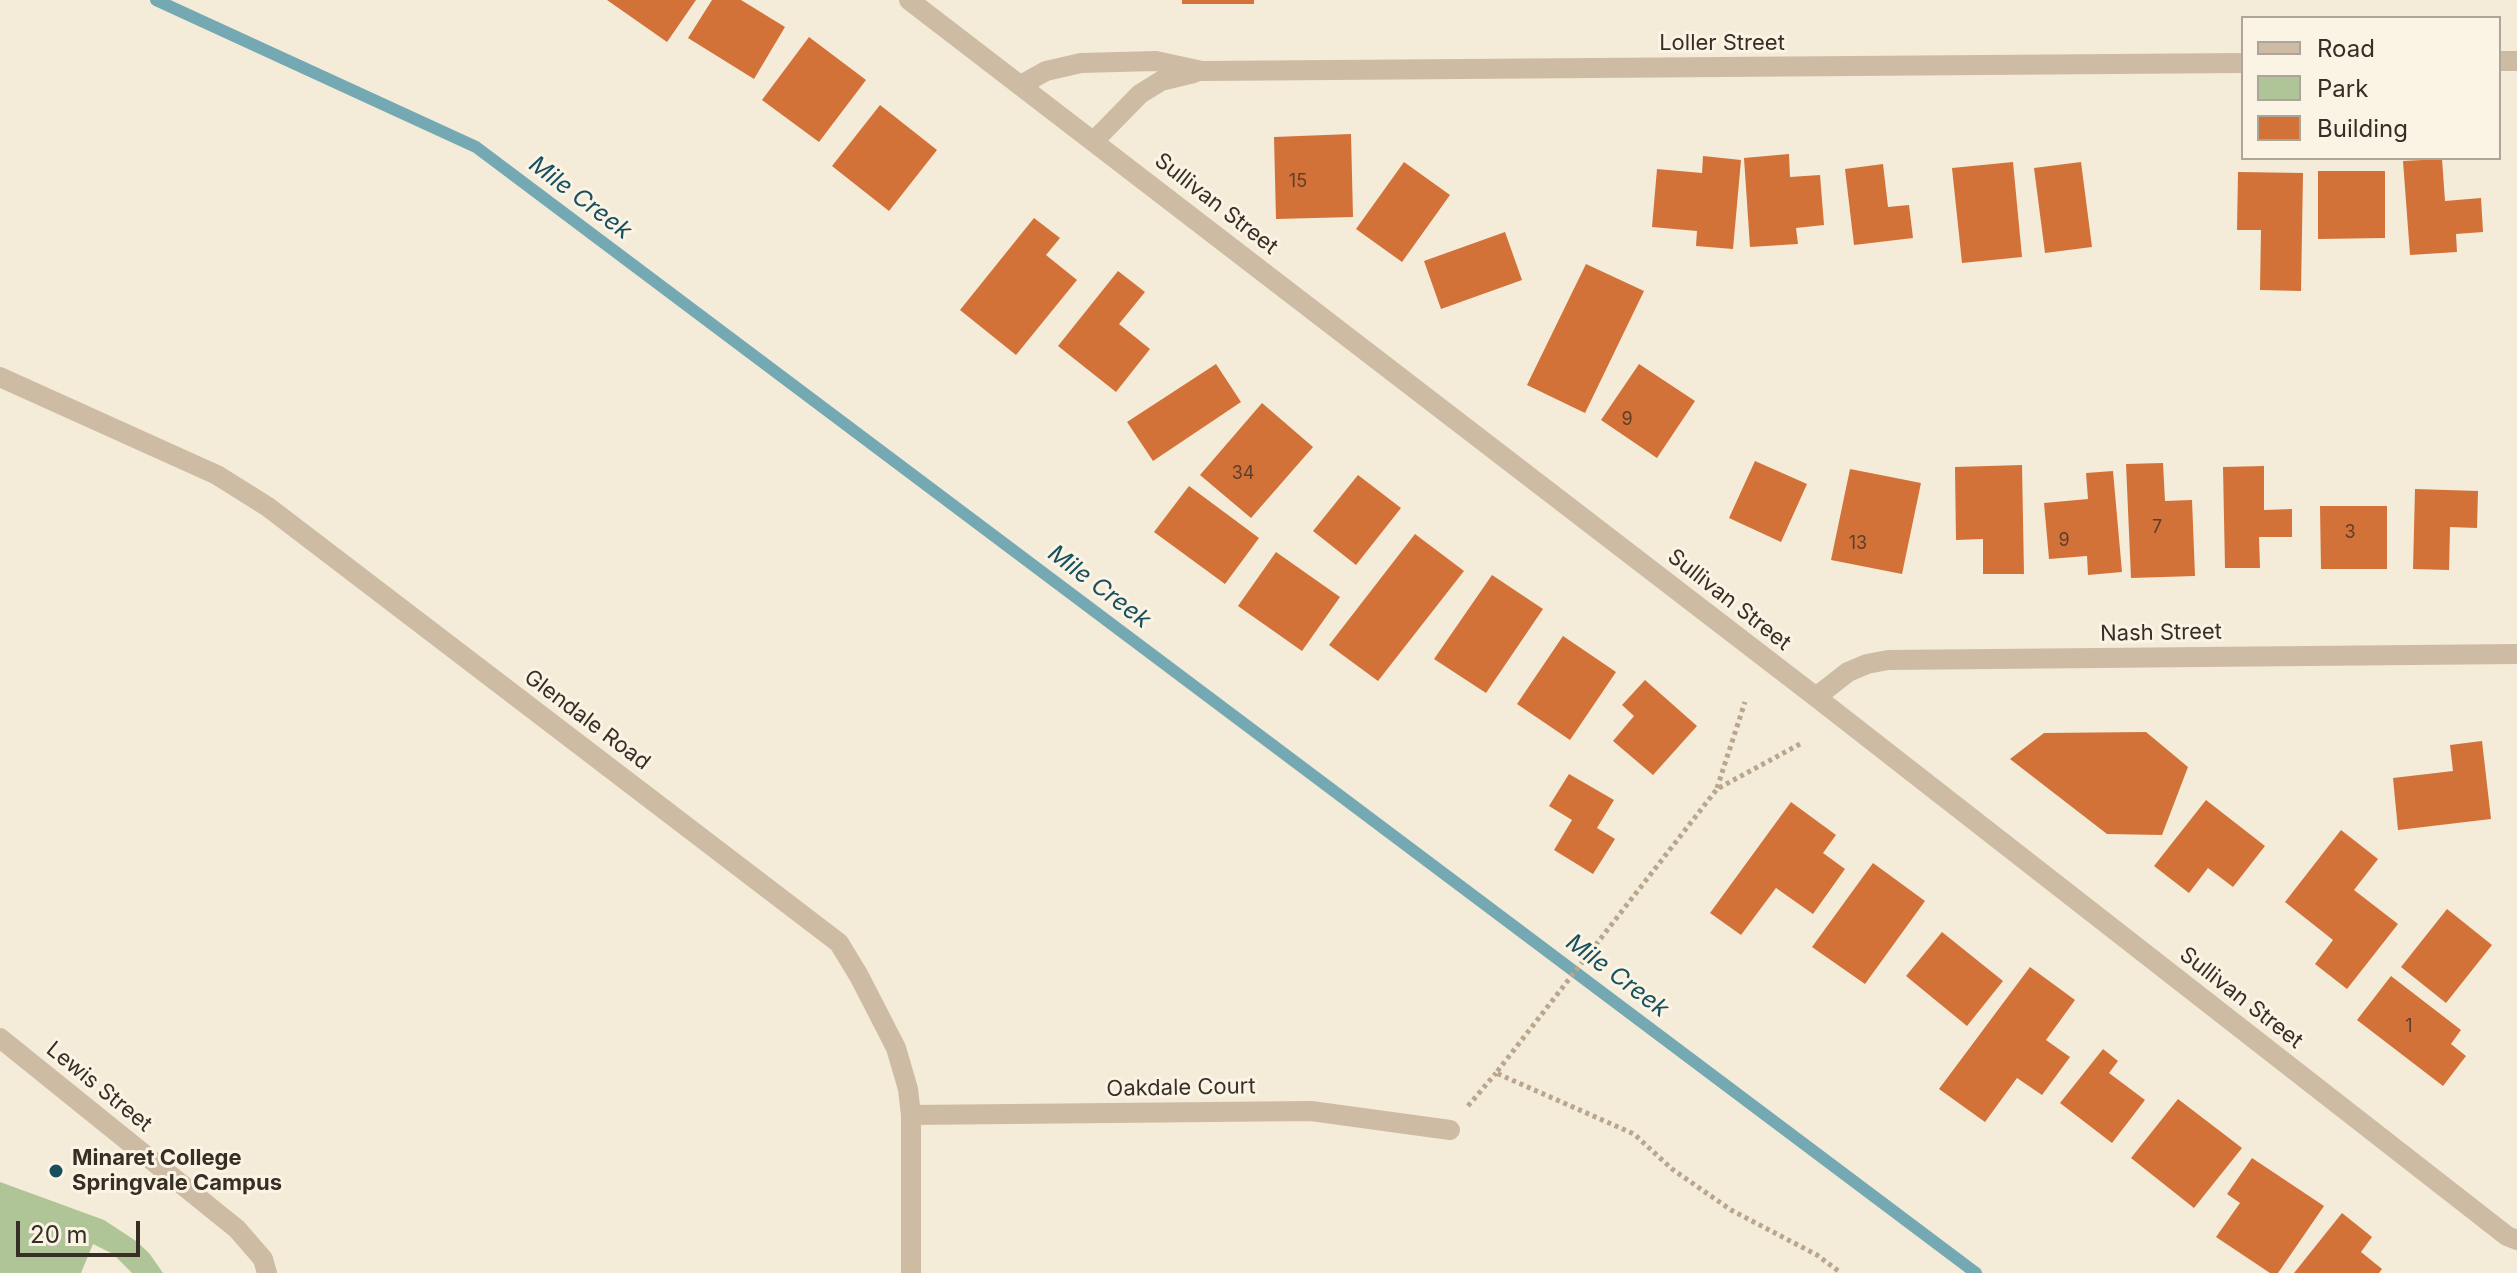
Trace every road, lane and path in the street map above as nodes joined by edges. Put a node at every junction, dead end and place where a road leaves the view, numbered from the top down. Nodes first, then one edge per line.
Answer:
1 (909, 0) edge
2 (2241, 63) edge
3 (1202, 71) junction
4 (1021, 85) junction
5 (1094, 141) junction
6 (0, 377) edge
7 (2517, 654) edge
8 (1816, 697) junction
9 (1745, 702) dead end
10 (1800, 744) dead end
11 (1717, 789) junction
12 (0, 1038) edge
13 (1496, 1073) junction
14 (911, 1115) junction
15 (1450, 1130) joint
16 (2517, 1240) edge
17 (267, 1273) edge
18 (911, 1273) edge
19 (1841, 1273) edge

1 - 4 street, Sullivan Street
2 - 3 street, Loller Street
3 - 4 street, Loller Street
3 - 5 street, Loller Street
4 - 5 street, Sullivan Street
5 - 8 street, Sullivan Street
6 - 14 street, Glendale Road
7 - 8 street, Nash Street
8 - 16 street, Sullivan Street
9 - 11 path
10 - 11 path
11 - 13 path
12 - 17 street, Lewis Street
13 - 15 path
13 - 19 path
14 - 15 street, Oakdale Court
14 - 18 street, Glendale Road

